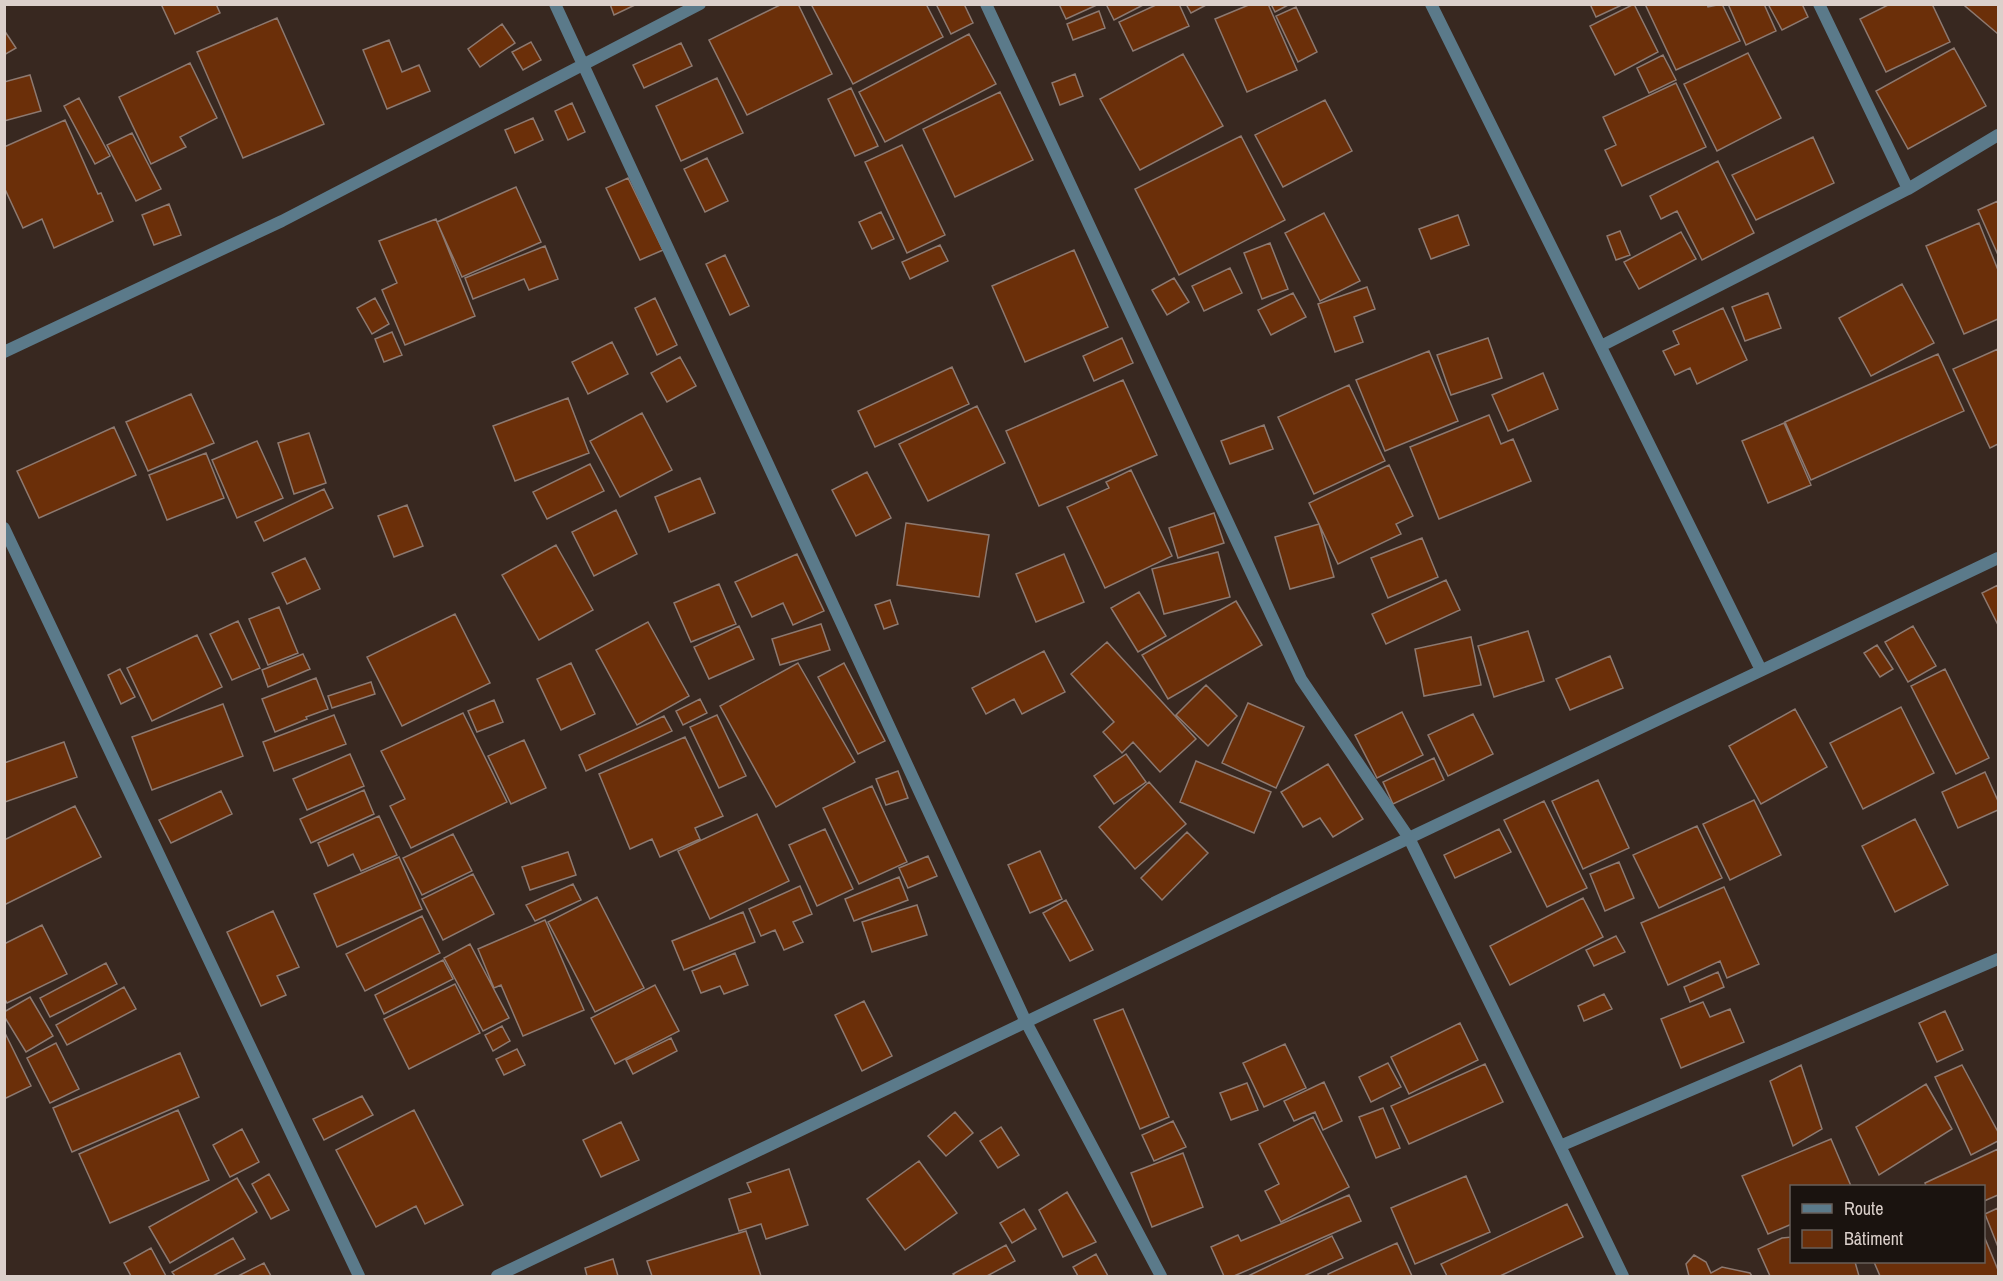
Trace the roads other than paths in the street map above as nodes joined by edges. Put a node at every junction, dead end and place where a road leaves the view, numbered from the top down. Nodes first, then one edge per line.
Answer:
1 (555, 4) edge
2 (700, 4) edge
3 (986, 4) edge
4 (1431, 4) edge
5 (1819, 4) edge
6 (584, 65) junction
7 (1998, 135) edge
8 (1908, 189) junction
9 (1600, 346) junction
10 (4, 352) edge
11 (4, 528) edge
12 (1998, 558) edge
13 (1761, 670) junction
14 (1409, 838) junction
15 (1998, 959) edge
16 (1026, 1022) junction
17 (1560, 1146) junction
18 (359, 1276) edge
19 (497, 1276) edge
20 (1161, 1276) edge
21 (1623, 1276) edge

1 - 6 street
2 - 6 street
3 - 14 street
4 - 9 street
5 - 8 street
6 - 10 street
6 - 16 street
7 - 8 street
8 - 9 street
9 - 13 street
11 - 18 street
12 - 13 street
13 - 14 street
14 - 16 street
14 - 17 street
15 - 17 street
16 - 19 street
16 - 20 street
17 - 21 street

